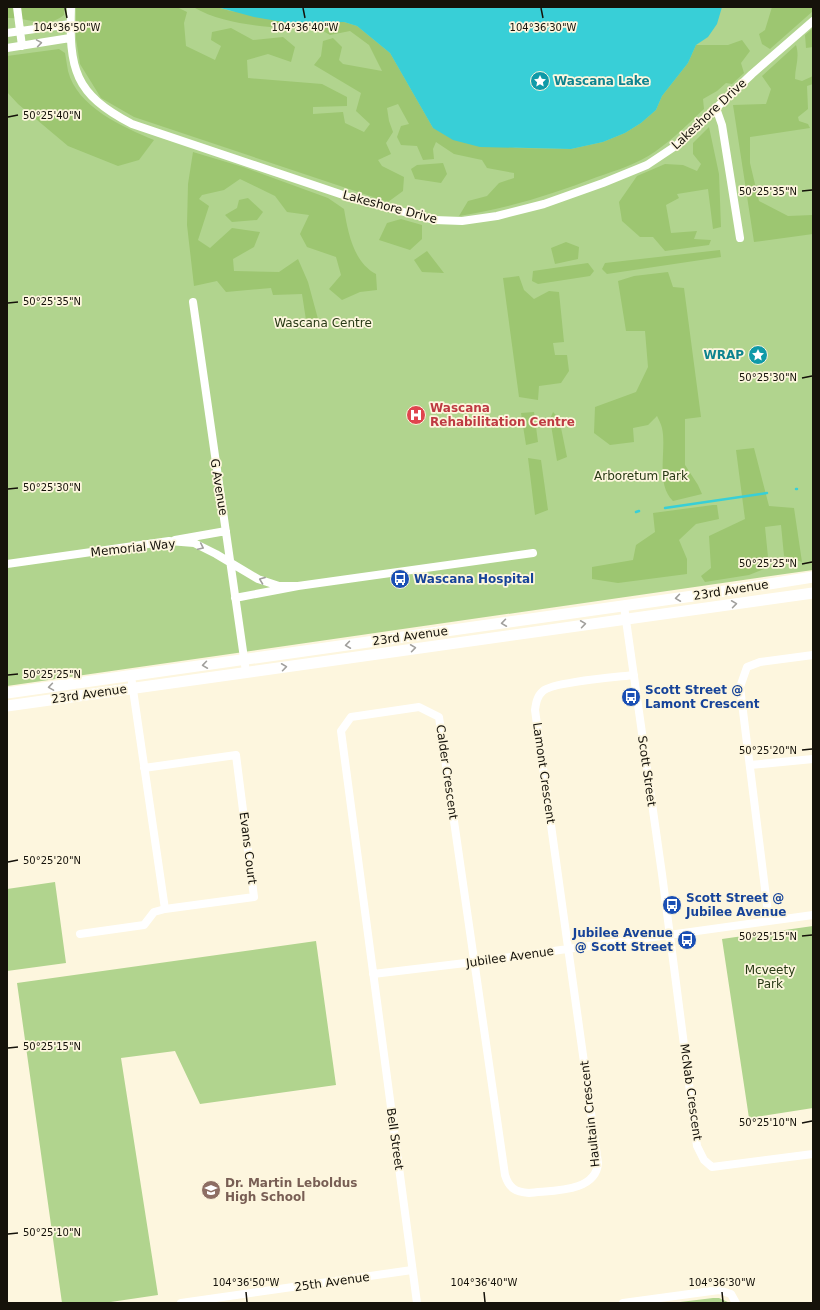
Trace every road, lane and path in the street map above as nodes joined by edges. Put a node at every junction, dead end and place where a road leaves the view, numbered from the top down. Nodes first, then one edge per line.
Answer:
1 (17, 7) edge
2 (71, 7) edge
3 (813, 22) edge
4 (70, 24) junction
5 (20, 31) junction
6 (7, 33) edge
7 (70, 38) junction
8 (22, 46) junction
9 (7, 48) edge
10 (716, 108) junction
11 (740, 238) dead end
12 (193, 302) dead end
13 (226, 531) junction
14 (169, 541) junction
15 (533, 553) dead end
16 (230, 562) junction
17 (7, 564) edge
18 (813, 577) edge
19 (298, 586) junction
20 (813, 593) edge
21 (236, 598) junction
22 (624, 606) junction
23 (626, 618) junction
24 (813, 655) edge
25 (244, 660) junction
26 (246, 672) junction
27 (634, 675) junction
28 (131, 676) junction
29 (133, 688) junction
30 (7, 693) edge
31 (7, 706) edge
32 (813, 759) edge
33 (750, 766) junction
34 (144, 768) junction
35 (165, 909) junction
36 (813, 914) edge
37 (769, 921) junction
38 (80, 934) dead end
39 (670, 936) junction
40 (569, 949) junction
41 (474, 962) junction
42 (373, 974) junction
43 (813, 1154) edge
44 (412, 1270) junction
45 (213, 1301) edge
46 (181, 1303) edge
47 (417, 1303) edge
48 (623, 1303) edge
49 (736, 1303) edge

1 - 5 street
2 - 4 street, Lakeshore Drive
3 - 10 street, Lakeshore Drive
4 - 5 street
4 - 7 street, Lakeshore Drive
5 - 6 street
5 - 8 street
8 -> 7 street
7 - 10 street, Lakeshore Drive
8 - 9 street
10 - 11 street
12 - 13 street, G Avenue
13 - 14 street
13 - 16 street, G Avenue
14 -> 16 street, Memorial Way
14 - 17 street, Memorial Way
15 - 19 street, Memorial Way
19 -> 16 street, Memorial Way
16 - 21 street, G Avenue
18 -> 22 main road, 23rd Avenue
19 - 21 street, Memorial Way
23 -> 20 main road, 23rd Avenue
21 - 25 street, G Avenue
22 - 23 street, Scott Street
22 -> 25 main road, 23rd Avenue
26 -> 23 main road, 23rd Avenue
23 - 27 street, Scott Street
24 - 33 street
25 - 26 street, G Avenue
25 -> 28 main road, 23rd Avenue
26 - 29 main road, 23rd Avenue
27 - 39 street, Scott Street
27 - 40 street, Lamont Crescent
28 - 29 street
28 -> 30 main road, 23rd Avenue
29 - 31 main road, 23rd Avenue
29 - 34 street
32 - 33 street
33 - 37 street
34 - 35 street
34 - 35 street, Evans Court
35 - 38 street
36 - 37 street, Jubilee Avenue
37 - 39 street, Jubilee Avenue
39 - 40 street, Jubilee Avenue
39 - 43 street, McNab Crescent
40 - 41 street, Jubilee Avenue
40 - 41 street, Haultain Crescent
41 - 42 street, Jubilee Avenue
41 - 42 street, Calder Crescent
42 - 44 street, Bell Street
44 - 45 street, 25th Avenue
44 - 47 street, Bell Street
45 - 46 street, 25th Avenue
48 - 49 street

